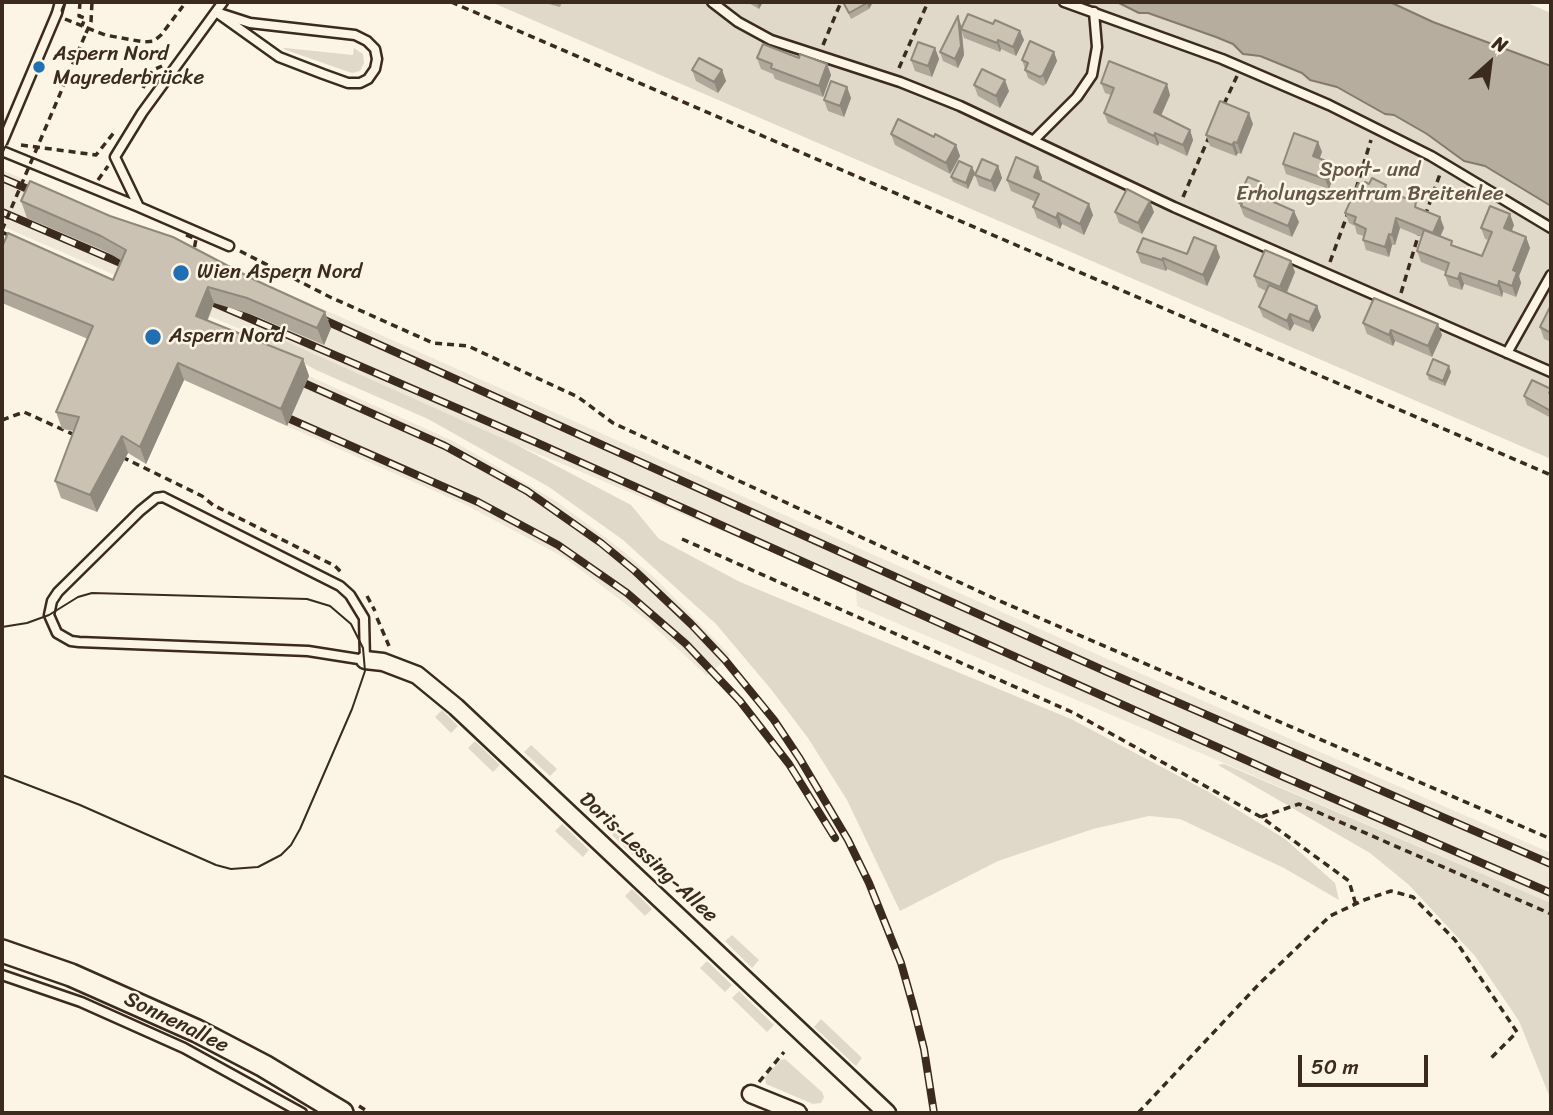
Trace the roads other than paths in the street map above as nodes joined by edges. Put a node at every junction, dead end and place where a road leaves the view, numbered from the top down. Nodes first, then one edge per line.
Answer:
1 (61, 2) edge
2 (223, 2) edge
3 (712, 2) edge
4 (1064, 2) edge
5 (216, 12) junction
6 (1094, 12) junction
7 (1034, 140) junction
8 (6, 143) edge
9 (2, 151) edge
10 (139, 207) junction
11 (1551, 228) edge
12 (229, 246) road end
13 (1551, 275) edge
14 (1507, 353) junction
15 (1551, 372) edge
16 (365, 660) junction
17 (2, 951) edge
18 (2, 975) edge
19 (754, 1089) road end
20 (880, 1111) edge
21 (302, 1113) edge
22 (342, 1113) edge
23 (798, 1113) edge

1 - 8 lane, bridge
2 - 5 lane
3 - 7 lane
4 - 6 lane
5 - 5 lane
5 - 10 lane
6 - 7 lane
6 - 11 lane
7 - 14 lane
9 - 10 lane
10 - 12 lane
13 - 14 lane
14 - 15 lane
16 - 16 lane
16 - 20 street, Doris-Lessing-Allee
17 - 22 street, Sonnenallee
18 - 21 lane
19 - 23 street

